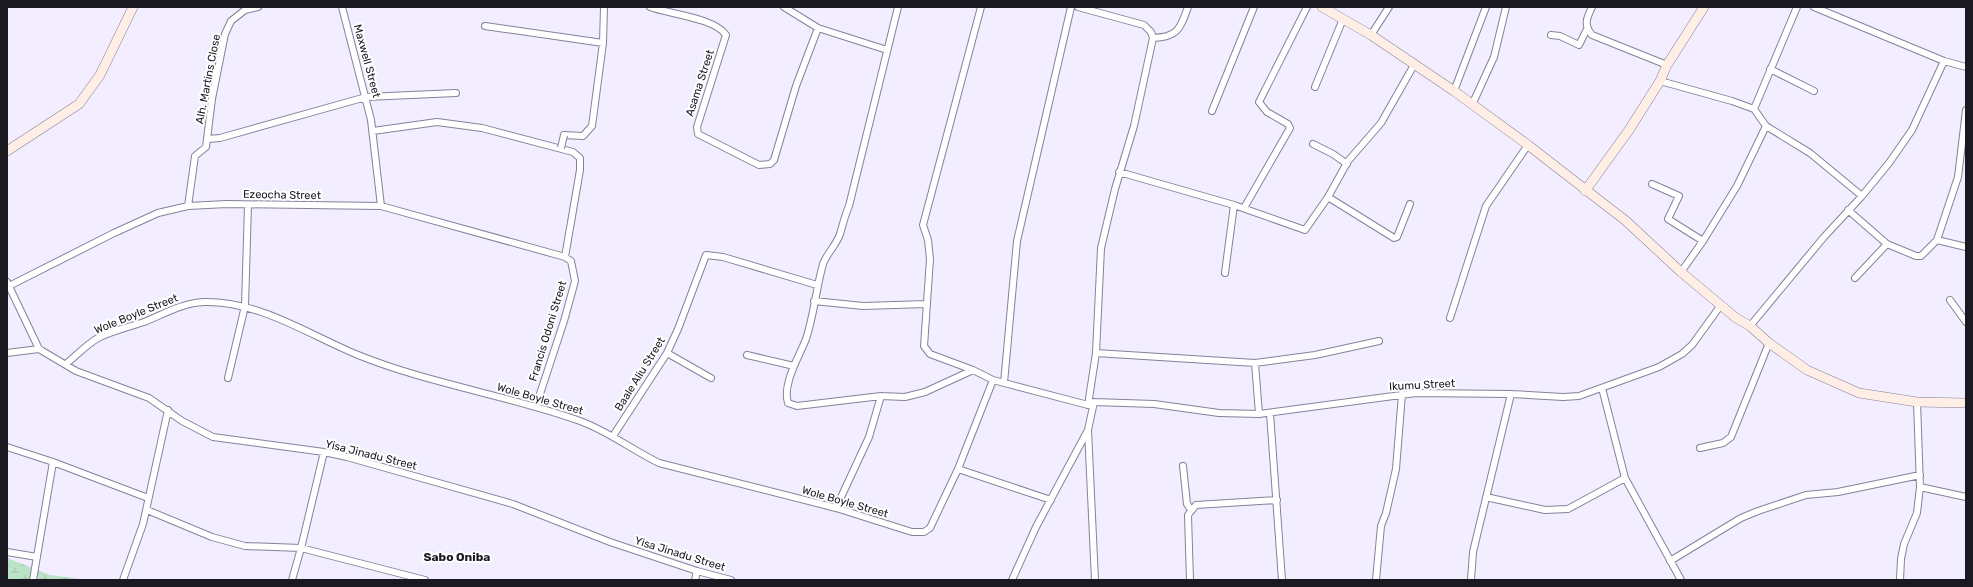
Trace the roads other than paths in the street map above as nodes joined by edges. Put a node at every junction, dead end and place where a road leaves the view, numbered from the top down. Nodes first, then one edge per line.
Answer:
1 (133, 7) edge
2 (258, 7) edge
3 (342, 7) edge
4 (604, 7) edge
5 (650, 7) edge
6 (784, 7) edge
7 (898, 7) edge
8 (981, 7) edge
9 (1071, 7) edge
10 (1078, 7) edge
11 (1188, 7) edge
12 (1254, 7) edge
13 (1307, 7) edge
14 (1322, 7) edge
15 (1389, 7) edge
16 (1486, 7) edge
17 (1506, 7) edge
18 (1592, 7) edge
19 (1704, 7) edge
20 (1797, 7) edge
21 (1814, 7) edge
22 (1343, 19) junction
23 (485, 26) dead end
24 (818, 28) junction
25 (1587, 29) junction
26 (1371, 35) junction
27 (1551, 35) dead end
28 (1153, 38) junction
29 (602, 43) junction
30 (887, 50) junction
31 (1944, 61) junction
32 (1414, 65) junction
33 (1667, 65) junction
34 (1966, 67) edge
35 (1770, 69) junction
36 (1660, 81) junction
37 (1315, 86) dead end
38 (1814, 90) dead end
39 (1454, 91) junction
40 (456, 93) dead end
41 (366, 97) junction
42 (1472, 105) junction
43 (1754, 109) junction
44 (1966, 110) edge
45 (1212, 111) dead end
46 (1766, 126) junction
47 (373, 130) junction
48 (208, 139) junction
49 (1313, 144) dead end
50 (1528, 145) junction
51 (560, 147) junction
52 (7, 151) edge
53 (1347, 164) junction
54 (1120, 172) junction
55 (1652, 184) dead end
56 (1585, 190) junction
57 (1862, 196) junction
58 (1328, 197) junction
59 (1410, 204) dead end
60 (248, 205) junction
61 (1234, 205) junction
62 (188, 206) junction
63 (381, 206) junction
64 (1244, 208) junction
65 (1848, 210) junction
66 (1938, 240) junction
67 (1704, 241) junction
68 (1887, 244) junction
69 (1966, 247) edge
70 (565, 257) junction
71 (1681, 272) junction
72 (1225, 273) dead end
73 (1855, 278) dead end
74 (8, 284) edge
75 (817, 285) junction
76 (1950, 300) dead end
77 (814, 301) junction
78 (927, 304) junction
79 (1721, 305) junction
80 (244, 306) junction
81 (1450, 318) dead end
82 (1966, 322) edge
83 (1750, 326) junction
84 (1379, 341) dead end
85 (1769, 344) junction
86 (39, 349) junction
87 (7, 352) edge
88 (667, 353) junction
89 (1096, 353) junction
90 (747, 355) dead end
91 (1255, 363) junction
92 (66, 364) junction
93 (794, 366) junction
94 (973, 370) junction
95 (228, 378) dead end
96 (711, 378) dead end
97 (993, 380) junction
98 (1004, 383) junction
99 (1602, 388) junction
100 (1402, 394) junction
101 (1511, 394) junction
102 (881, 396) junction
103 (1094, 402) junction
104 (1917, 402) junction
105 (1966, 402) edge
106 (1088, 405) junction
107 (536, 406) junction
108 (168, 410) junction
109 (1270, 413) junction
110 (1259, 414) junction
111 (1088, 430) junction
112 (613, 436) junction
113 (7, 447) edge
114 (1700, 448) dead end
115 (324, 452) junction
116 (53, 462) junction
117 (1183, 466) dead end
118 (958, 470) junction
119 (1920, 475) junction
120 (1625, 478) junction
121 (1920, 487) junction
122 (1486, 497) junction
123 (1966, 497) edge
124 (148, 498) junction
125 (1051, 500) junction
126 (1277, 500) junction
127 (836, 508) junction
128 (147, 510) junction
129 (1191, 510) junction
130 (301, 548) junction
131 (7, 552) edge
132 (37, 557) junction
133 (1670, 561) junction
134 (697, 571) junction
135 (33, 580) edge
136 (123, 580) edge
137 (292, 580) edge
138 (425, 580) edge
139 (694, 580) edge
140 (731, 580) edge
141 (1012, 580) edge
142 (1095, 580) edge
143 (1190, 580) edge
144 (1282, 580) edge
145 (1376, 580) edge
146 (1471, 580) edge
147 (1681, 580) edge
148 (1900, 580) edge

1 - 52 main road
2 - 48 street, Alh. Martins Close
3 - 41 street, Maxwell Street
4 - 29 street
5 - 24 street, Asama Street
6 - 24 street
7 - 30 street
8 - 78 street
9 - 98 street
10 - 28 street
11 - 28 street
12 - 45 street
13 - 64 street
14 - 22 main road
15 - 26 street
16 - 39 street
17 - 42 street
18 - 25 street
19 - 33 main road
20 - 35 street
21 - 31 street
22 - 26 main road
22 - 37 street
23 - 29 street
24 - 30 street
25 - 27 street
25 - 33 street
26 - 32 main road
28 - 54 street
29 - 51 street, bridge
30 - 75 street
31 - 34 street
31 - 57 street
32 - 39 main road
32 - 53 street
33 - 36 main road
35 - 38 street
35 - 43 street
36 - 43 street
36 - 56 main road
39 - 42 main road
40 - 41 street
41 - 47 street, Maxwell Street
41 - 48 street
42 - 50 main road
43 - 46 street
44 - 66 street
46 - 57 street
46 - 67 street
47 - 51 street
47 - 63 street, Maxwell Street
48 - 62 street, Alh. Martins Close
49 - 53 street
50 - 56 main road
50 - 81 street
51 - 70 street
53 - 58 street
54 - 61 street
54 - 89 street
55 - 67 street
56 - 71 main road
57 - 65 street
58 - 59 street
58 - 64 street
60 - 62 street, Ezeocha Street
60 - 63 street, Ezeocha Street
60 - 80 street
61 - 64 street
61 - 72 street
62 - 74 street, Ezeocha Street
63 - 70 street, Ezeocha Street
65 - 68 street
65 - 83 street
66 - 68 street
66 - 69 street
67 - 71 street
68 - 73 street
70 - 107 street, Francis Odoni Street
71 - 79 main road
74 - 86 street
75 - 77 street
75 - 88 street, Baale Aliu Street
76 - 82 street
77 - 78 street
77 - 93 street
78 - 94 street
79 - 83 main road
79 - 99 street, Ikumu Street
80 - 92 street, Wole Boyle Street
80 - 95 street
80 - 107 street, Wole Boyle Street
83 - 85 main road
84 - 91 street
85 - 104 main road
85 - 114 street
86 - 87 street
86 - 92 street, Yisa Jinadu Street
88 - 96 street
88 - 112 street, Baale Aliu Street
89 - 91 street
89 - 106 street
90 - 93 street
91 - 110 street
92 - 108 street, Yisa Jinadu Street
93 - 102 street
94 - 97 street
94 - 102 street
97 - 98 street
97 - 118 street, Wole Boyle Street
98 - 106 street
99 - 101 street, Ikumu Street
99 - 120 street
100 - 101 street, Ikumu Street
100 - 109 street, Ikumu Street
100 - 145 street
101 - 122 street
102 - 127 street
103 - 106 street
103 - 110 street, Ikumu Street
103 - 111 street
104 - 105 main road
104 - 119 street
107 - 112 street, Wole Boyle Street
108 - 115 street, Yisa Jinadu Street
108 - 124 street
109 - 110 street, Ikumu Street
109 - 126 street
111 - 125 street
111 - 142 street
112 - 127 street, Wole Boyle Street
113 - 116 street
115 - 130 street
115 - 134 street, Yisa Jinadu Street
116 - 124 street
116 - 132 street
117 - 129 street
118 - 125 street
118 - 127 street, Wole Boyle Street
119 - 121 street
119 - 133 street
120 - 122 street
120 - 133 street
121 - 123 street
121 - 148 street
122 - 146 street
124 - 128 street
125 - 141 street
126 - 129 street
126 - 144 street
128 - 130 street
128 - 136 street
129 - 143 street
130 - 137 street
130 - 138 street
131 - 132 street
132 - 135 street
133 - 147 street
134 - 139 street
134 - 140 street, Yisa Jinadu Street

